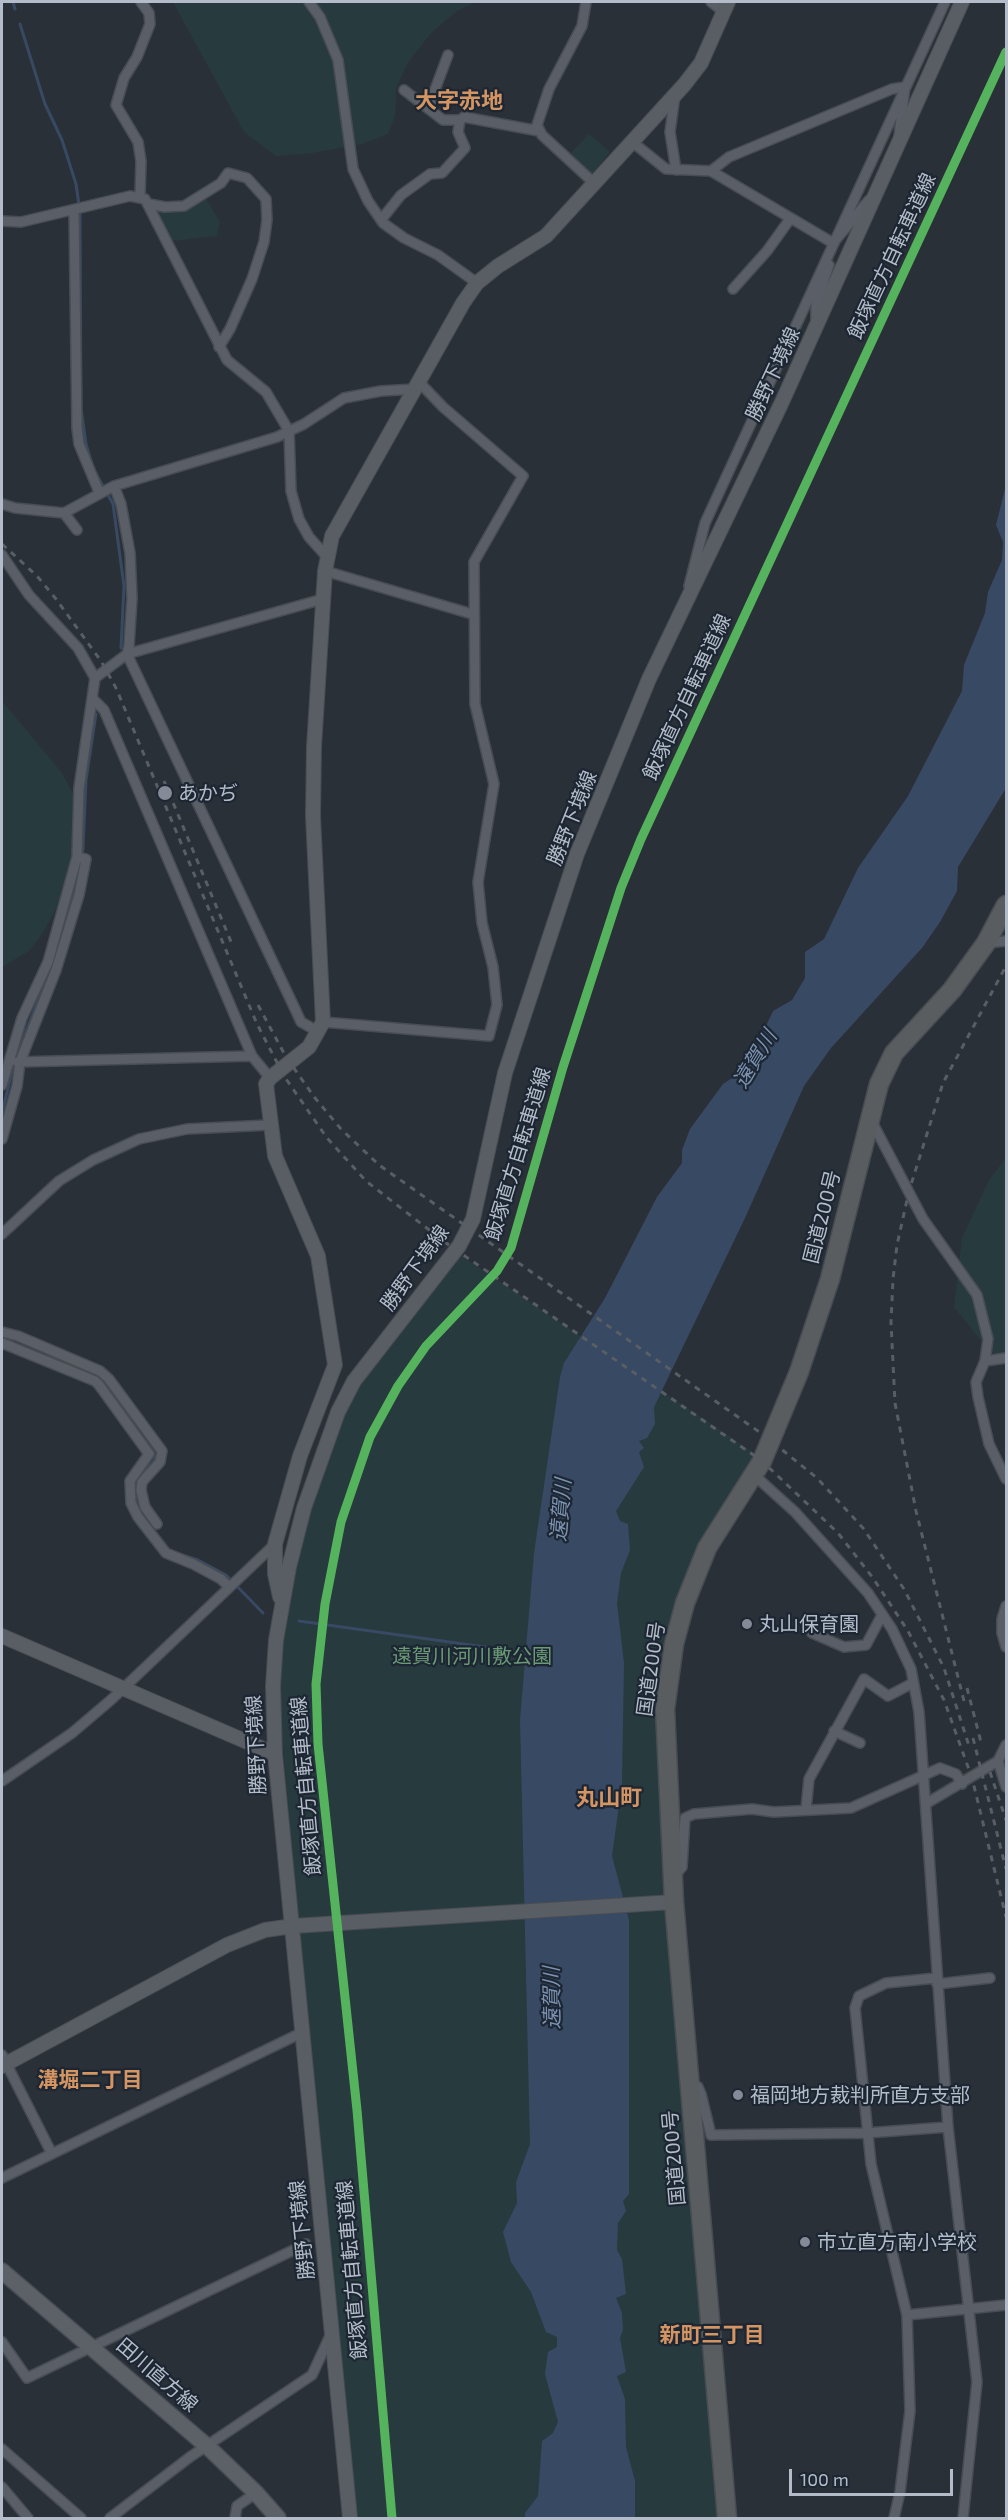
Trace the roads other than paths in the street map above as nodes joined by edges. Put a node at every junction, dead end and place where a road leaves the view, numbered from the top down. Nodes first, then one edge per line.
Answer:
1 (141, 2) edge
2 (309, 2) edge
3 (586, 2) edge
4 (711, 2) edge
5 (945, 2) edge
6 (954, 2) edge
7 (962, 2) edge
8 (726, 7) edge
9 (951, 26) junction
10 (448, 55) dead end
11 (905, 87) junction
12 (404, 90) dead end
13 (675, 95) junction
14 (428, 108) junction
15 (460, 120) junction
16 (538, 131) junction
17 (631, 141) junction
18 (899, 142) junction
19 (676, 170) junction
20 (711, 171) junction
21 (594, 183) junction
22 (877, 192) junction
23 (140, 196) junction
24 (149, 204) junction
25 (74, 210) junction
26 (790, 219) junction
27 (2, 220) edge
28 (381, 220) junction
29 (833, 243) junction
30 (829, 253) junction
31 (477, 283) junction
32 (733, 289) dead end
33 (816, 325) junction
34 (219, 347) junction
35 (417, 386) junction
36 (289, 431) junction
37 (106, 489) junction
38 (2, 504) edge
39 (64, 513) junction
40 (77, 530) dead end
41 (2, 555) edge
42 (326, 564) junction
43 (323, 599) junction
44 (688, 599) junction
45 (472, 614) junction
46 (127, 654) junction
47 (95, 678) junction
48 (92, 698) junction
49 (80, 857) junction
50 (1006, 905) edge
51 (1006, 941) edge
52 (986, 943) junction
53 (321, 1027) junction
54 (252, 1056) junction
55 (10, 1062) junction
56 (20, 1062) junction
57 (270, 1078) junction
58 (2, 1085) edge
59 (870, 1118) junction
60 (269, 1125) junction
61 (2, 1139) edge
62 (2, 1234) edge
63 (2, 1332) edge
64 (2, 1342) edge
65 (1006, 1358) edge
66 (985, 1361) junction
67 (754, 1475) junction
68 (1006, 1479) edge
69 (142, 1514) junction
70 (157, 1524) dead end
71 (275, 1544) junction
72 (232, 1584) junction
73 (281, 1602) junction
74 (1006, 1606) edge
75 (882, 1615) junction
76 (812, 1634) dead end
77 (2, 1636) edge
78 (1006, 1647) edge
79 (913, 1683) junction
80 (121, 1689) junction
81 (834, 1731) junction
82 (860, 1743) dead end
83 (1006, 1745) edge
84 (275, 1754) junction
85 (998, 1761) junction
86 (925, 1774) junction
87 (2, 1781) edge
88 (962, 1784) junction
89 (1006, 1787) edge
90 (927, 1803) junction
91 (806, 1809) junction
92 (673, 1876) junction
93 (670, 1903) junction
94 (299, 1925) junction
95 (990, 1978) dead end
96 (936, 1981) junction
97 (301, 2033) junction
98 (3, 2062) edge
99 (689, 2081) junction
100 (948, 2127) junction
101 (866, 2133) junction
102 (51, 2154) junction
103 (2, 2178) edge
104 (306, 2244) dead end
105 (2, 2271) edge
106 (1006, 2305) edge
107 (969, 2308) junction
108 (907, 2315) junction
109 (333, 2330) junction
110 (2, 2342) edge
111 (93, 2347) junction
112 (207, 2447) junction
113 (2, 2449) edge
114 (2, 2487) edge
115 (256, 2493) junction
116 (28, 2518) edge
117 (81, 2518) edge
118 (110, 2518) edge
119 (235, 2518) edge
120 (278, 2518) edge
121 (350, 2518) edge
122 (727, 2518) edge
123 (894, 2518) edge
124 (963, 2518) edge

1 - 23 street
2 - 28 street
3 - 16 street
4 - 8 street
5 - 11 street
6 - 9 street
7 - 9 street, 勝野下境線
8 - 13 street
9 - 18 street, 勝野下境線
10 - 14 street
11 - 18 street
11 - 20 street
11 - 29 street
12 - 14 street
13 - 17 street
13 - 19 street
14 - 15 street
15 - 16 street
15 - 28 street
16 - 21 street
17 - 19 street
17 - 21 street
18 - 22 street, 勝野下境線
19 - 20 street
20 - 26 street
21 - 31 street
22 - 29 street
22 - 33 street, 勝野下境線
23 - 24 street
23 - 25 street
24 - 34 street
24 - 34 street
25 - 27 street
25 - 37 street
26 - 29 street
26 - 32 street
28 - 31 street
29 - 30 street
30 - 33 street
30 - 44 street
31 - 35 street
33 - 44 street, 勝野下境線
34 - 36 street
35 - 36 street
35 - 42 street
35 - 45 street
36 - 37 street
36 - 42 street
37 - 39 street
37 - 46 street
38 - 39 street
39 - 40 street
41 - 47 street
42 - 43 street
42 - 45 street
43 - 46 street
43 - 53 street
44 - 73 street, 勝野下境線
45 - 53 street
46 - 47 street
46 - 53 street
47 - 48 street
48 - 49 street
48 - 54 street
49 - 55 street
49 - 56 street
50 - 52 highway, 国道200号
51 - 52 street
52 - 59 highway, 国道200号
53 - 57 street
54 - 56 street
54 - 57 street
55 - 56 street
55 - 58 street
56 - 61 street
57 - 60 street
59 - 66 street
59 - 67 highway, 国道200号
60 - 62 street
60 - 71 street
63 - 69 street
64 - 69 street
65 - 66 street
66 - 68 street
67 - 75 street
67 - 92 highway, 国道200号
69 - 70 street
69 - 72 street
71 - 72 street
71 - 73 street
72 - 80 street
73 - 84 street, 勝野下境線
74 - 78 street
75 - 76 street
75 - 79 street
77 - 80 street
79 - 81 street
79 - 86 street
80 - 84 street
80 - 87 street
81 - 82 street
81 - 91 street
83 - 85 street
84 - 94 street, 勝野下境線
85 - 88 street
85 - 89 street
86 - 88 street
86 - 90 street
86 - 91 street
88 - 90 street
90 - 96 street
91 - 92 street
92 - 93 highway, 国道200号
93 - 94 street
93 - 99 highway, 国道200号
94 - 97 street, 勝野下境線
94 - 98 street
95 - 96 street
96 - 100 street
96 - 101 street
97 - 102 street
97 - 109 street, 勝野下境線
98 - 102 street
99 - 101 street
99 - 122 highway, 国道200号
100 - 101 street
100 - 107 street
101 - 108 street
102 - 103 street
104 - 111 street
105 - 111 main road, 田川直方線
106 - 107 street
107 - 108 street
107 - 124 street
108 - 123 street
109 - 112 street
109 - 121 street, 勝野下境線
110 - 111 street
111 - 112 main road, 田川直方線
112 - 115 main road, 田川直方線
112 - 118 street
113 - 117 street
114 - 116 street
115 - 119 street
115 - 120 main road, 田川直方線

